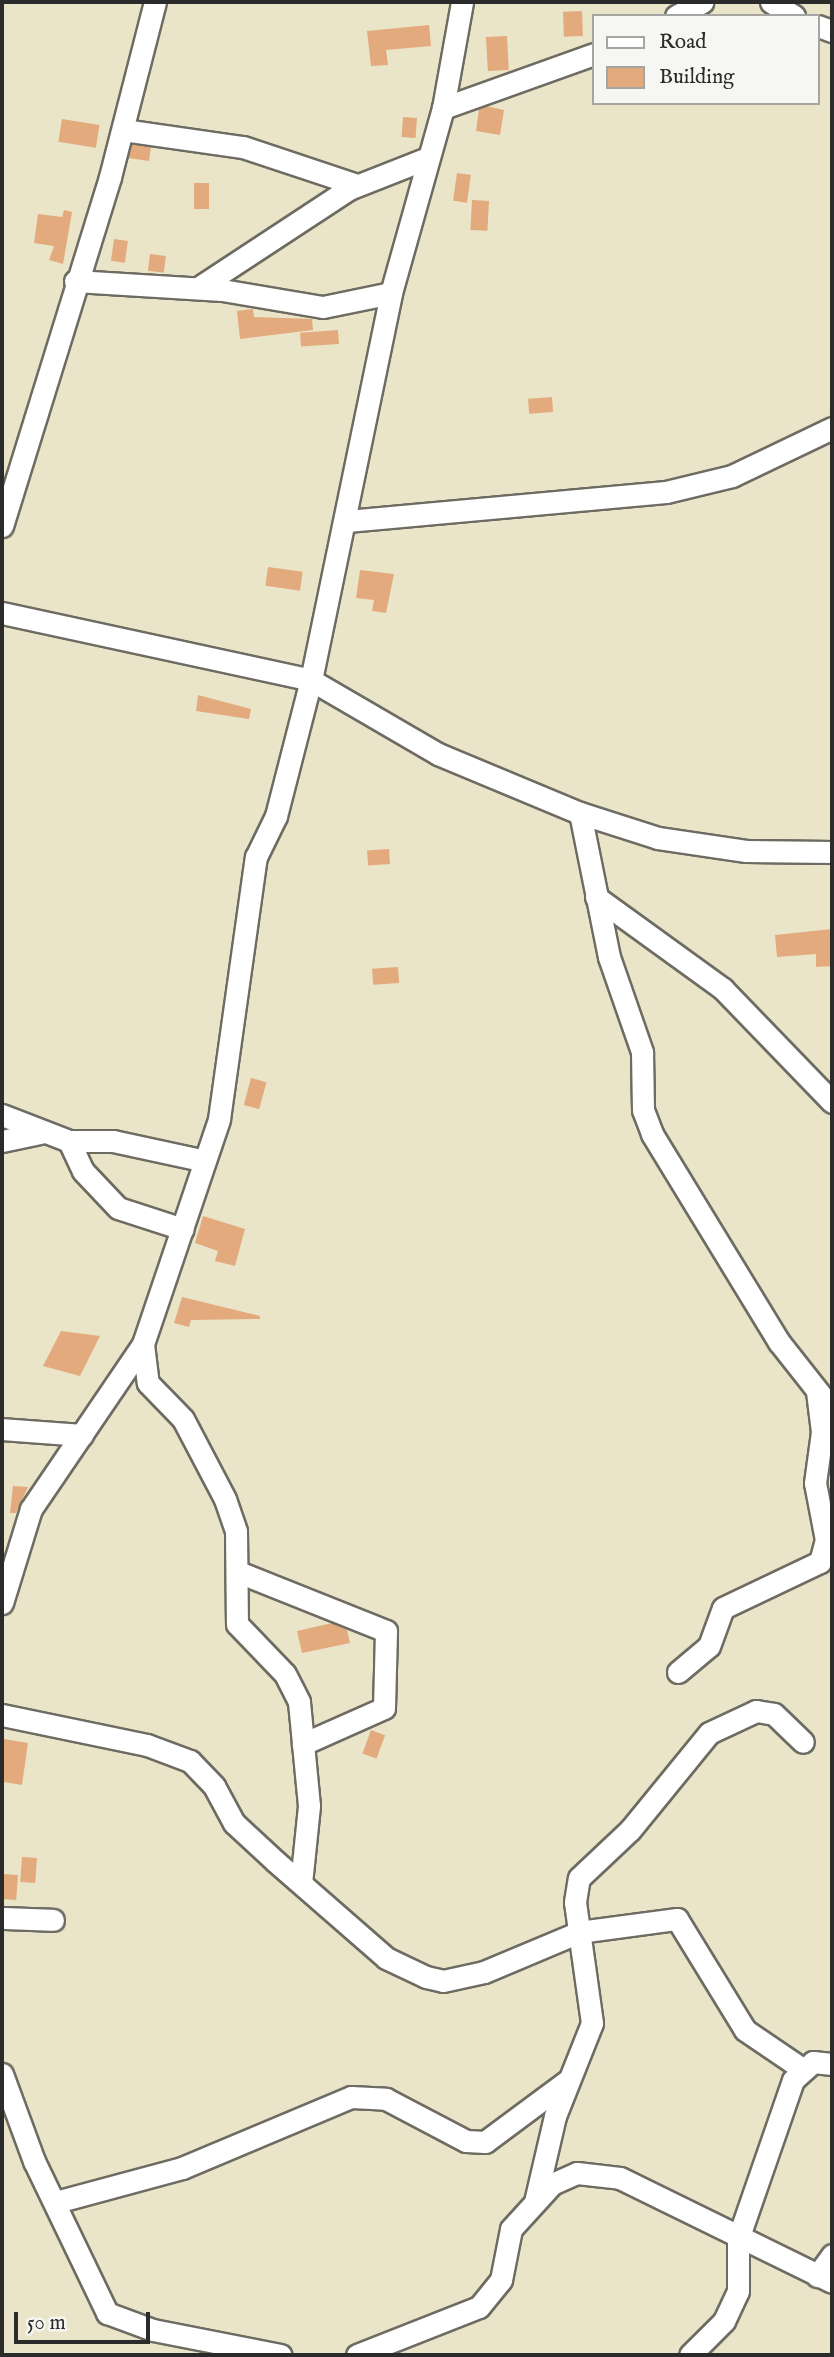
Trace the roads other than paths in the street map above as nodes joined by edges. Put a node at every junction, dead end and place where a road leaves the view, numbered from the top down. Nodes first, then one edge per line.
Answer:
1 (155, 2) edge
2 (462, 2) edge
3 (702, 2) edge
4 (771, 2) edge
5 (680, 14) edge
6 (791, 14) edge
7 (592, 55) edge
8 (443, 108) junction
9 (123, 130) junction
10 (425, 159) junction
11 (357, 185) junction
12 (75, 281) junction
13 (198, 288) junction
14 (391, 293) junction
15 (832, 428) edge
16 (346, 521) junction
17 (2, 526) edge
18 (2, 613) edge
19 (312, 680) junction
20 (580, 813) junction
21 (832, 852) edge
22 (596, 897) junction
23 (832, 1102) edge
24 (2, 1115) edge
25 (41, 1133) junction
26 (2, 1141) edge
27 (69, 1142) junction
28 (201, 1160) junction
29 (183, 1229) junction
30 (143, 1344) junction
31 (817, 1393) junction
32 (832, 1409) edge
33 (2, 1430) edge
34 (82, 1435) junction
35 (238, 1572) junction
36 (2, 1603) edge
37 (678, 1672) dead end
38 (2, 1715) edge
39 (803, 1742) dead end
40 (303, 1744) junction
41 (301, 1883) junction
42 (2, 1918) edge
43 (54, 1920) dead end
44 (579, 1932) junction
45 (832, 2064) edge
46 (801, 2068) junction
47 (2, 2074) edge
48 (568, 2080) junction
49 (56, 2202) junction
50 (535, 2202) junction
51 (738, 2239) junction
52 (832, 2255) edge
53 (825, 2279) edge
54 (281, 2355) edge
55 (357, 2355) edge
56 (690, 2355) edge

1 - 9 street
2 - 8 street
3 - 5 street
4 - 6 street
7 - 8 street
8 - 10 street
9 - 11 street
9 - 12 street
10 - 11 street
10 - 14 street
11 - 13 street
12 - 13 street
12 - 17 street
13 - 14 street
14 - 16 street
15 - 16 street
16 - 19 street
18 - 19 street
19 - 20 street
19 - 28 street
20 - 21 street
20 - 22 street
22 - 23 street
22 - 31 street
24 - 25 street
25 - 26 street
25 - 27 street
27 - 28 street
27 - 29 street
28 - 29 street
29 - 30 street
30 - 34 street
30 - 35 street
31 - 32 street
31 - 37 street
33 - 34 street
34 - 36 street
35 - 40 street
35 - 40 street
38 - 41 street
39 - 44 street
40 - 41 street
41 - 44 street
42 - 43 street
44 - 46 street
44 - 48 street
45 - 46 street
46 - 51 street
47 - 49 street
48 - 49 street
48 - 50 street
49 - 54 street
50 - 51 street
50 - 55 street
51 - 53 street
51 - 56 street
52 - 53 street

